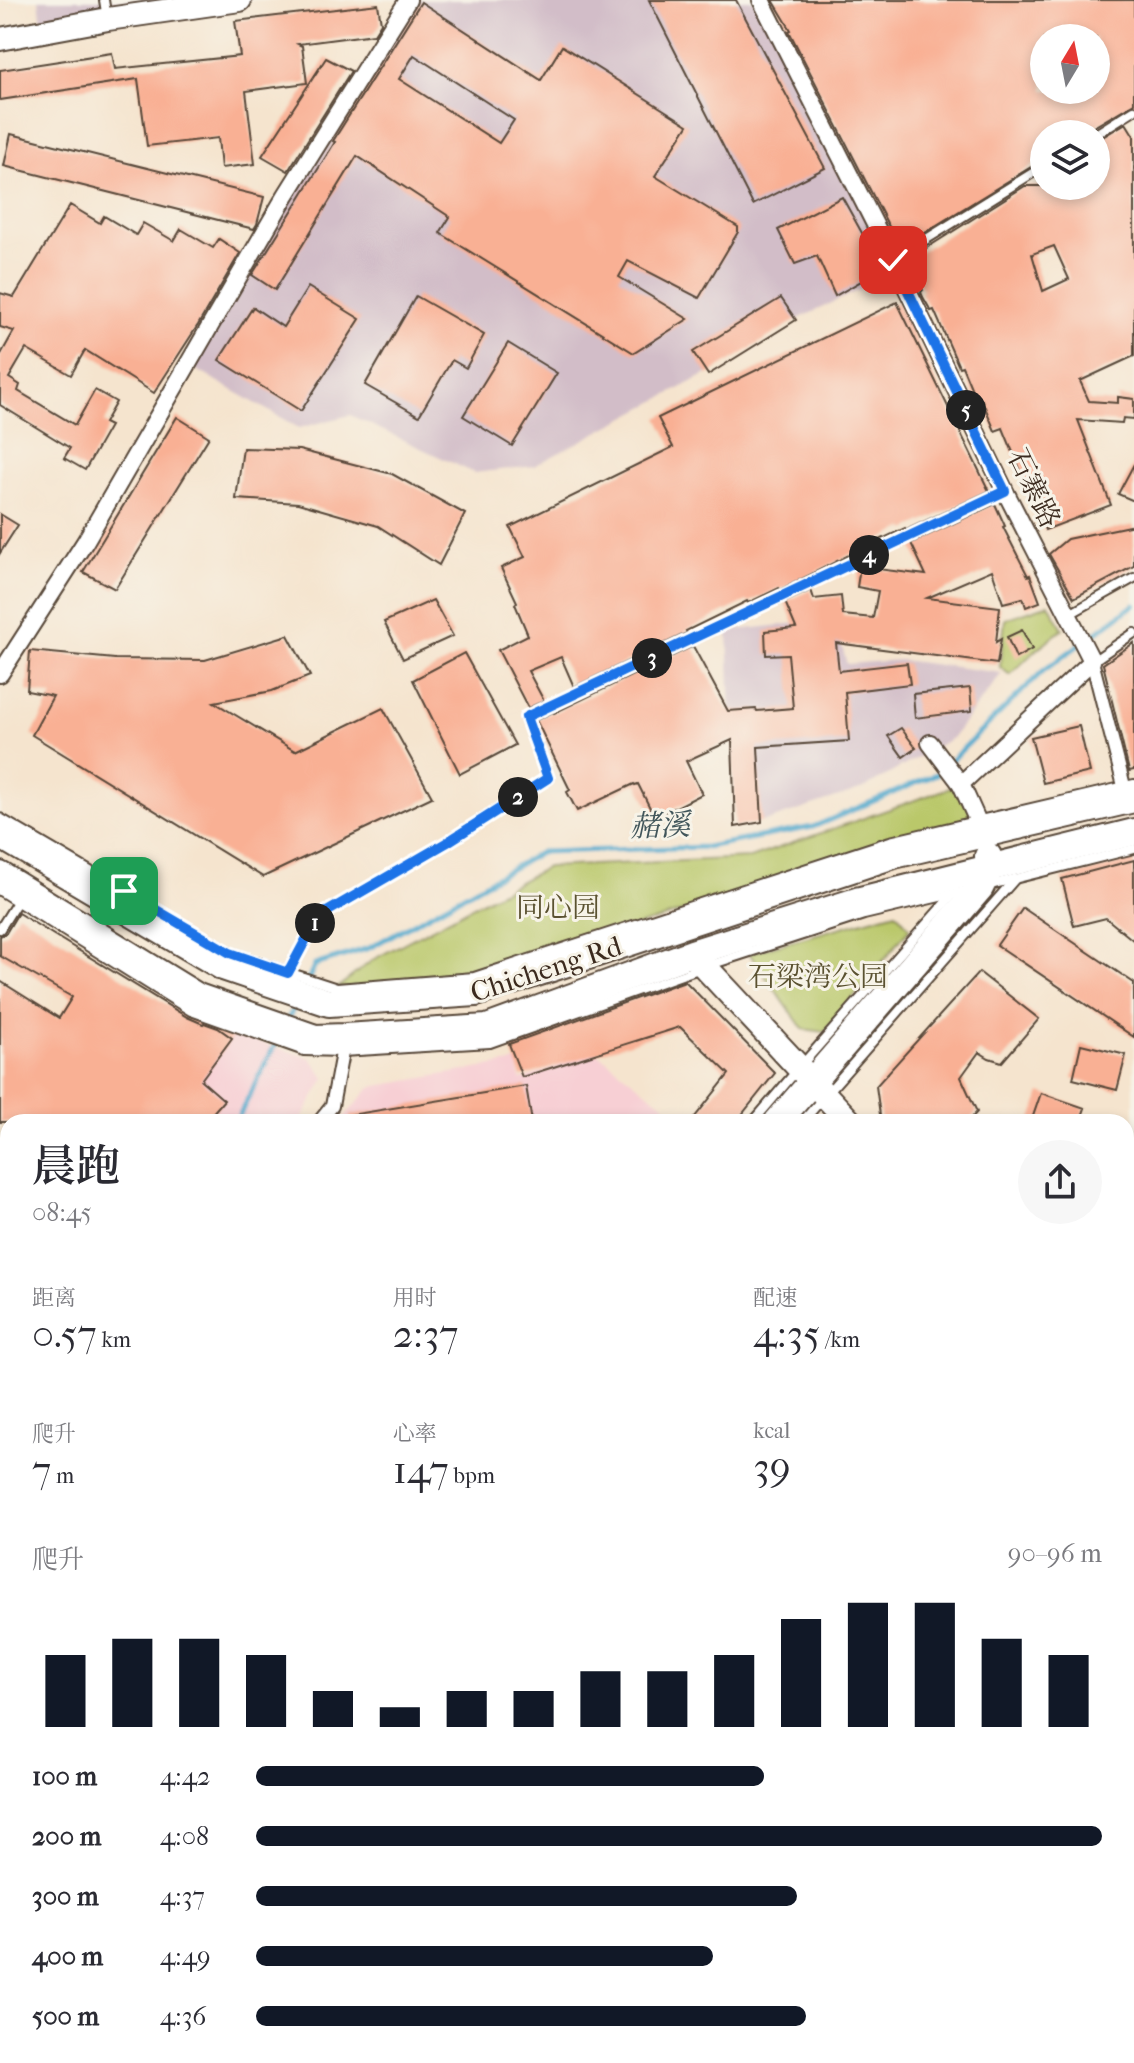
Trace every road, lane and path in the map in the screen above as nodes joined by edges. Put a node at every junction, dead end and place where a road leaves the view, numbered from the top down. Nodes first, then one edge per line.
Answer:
1 (240, 0) edge
2 (408, 0) edge
3 (761, 0) edge
4 (106, 10) edge
5 (0, 39) edge
6 (1134, 110) edge
7 (1110, 125) edge
8 (1030, 175) edge
9 (893, 260) junction
10 (1005, 491) junction
11 (1134, 578) edge
12 (1068, 615) junction
13 (1134, 633) edge
14 (1092, 661) junction
15 (0, 674) edge
16 (930, 743) dead end
17 (961, 784) junction
18 (1131, 790) edge
19 (0, 818) edge
20 (980, 827) junction
21 (1134, 832) edge
22 (11, 842) edge
23 (1134, 849) edge
24 (1017, 877) junction
25 (985, 878) junction
26 (9, 887) edge
27 (953, 894) junction
28 (0, 929) edge
29 (698, 960) junction
30 (285, 980) junction
31 (343, 1044) junction
32 (812, 1081) junction
33 (326, 1114) edge
34 (765, 1114) edge
35 (784, 1114) edge
36 (804, 1114) edge
37 (843, 1114) edge

1 - 4 street
2 - 15 street
3 - 9 street, 石寨路
4 - 5 street
6 - 7 lane
8 - 9 lane
9 - 10 street, 石寨路
10 - 12 street, 石寨路
10 - 30 lane
11 - 12 lane
12 - 14 street, 石寨路
13 - 14 lane
14 - 17 street
14 - 18 street
16 - 17 street
17 - 20 street
18 - 20 main road, Chicheng Rd
19 - 30 lane
20 - 25 main road
20 - 30 main road, Chicheng Rd
21 - 25 main road, Chicheng Rd
22 - 26 main road
22 - 30 main road, Chicheng Rd
23 - 24 lane
24 - 25 lane
24 - 32 lane
25 - 27 lane
25 - 29 main road, Chicheng Rd
25 - 32 main road
26 - 28 lane
26 - 31 main road, Chicheng Rd
27 - 29 lane
27 - 32 lane
29 - 31 main road, Chicheng Rd
29 - 32 main road
31 - 33 street
32 - 34 lane
32 - 35 main road
32 - 36 lane
32 - 37 main road

